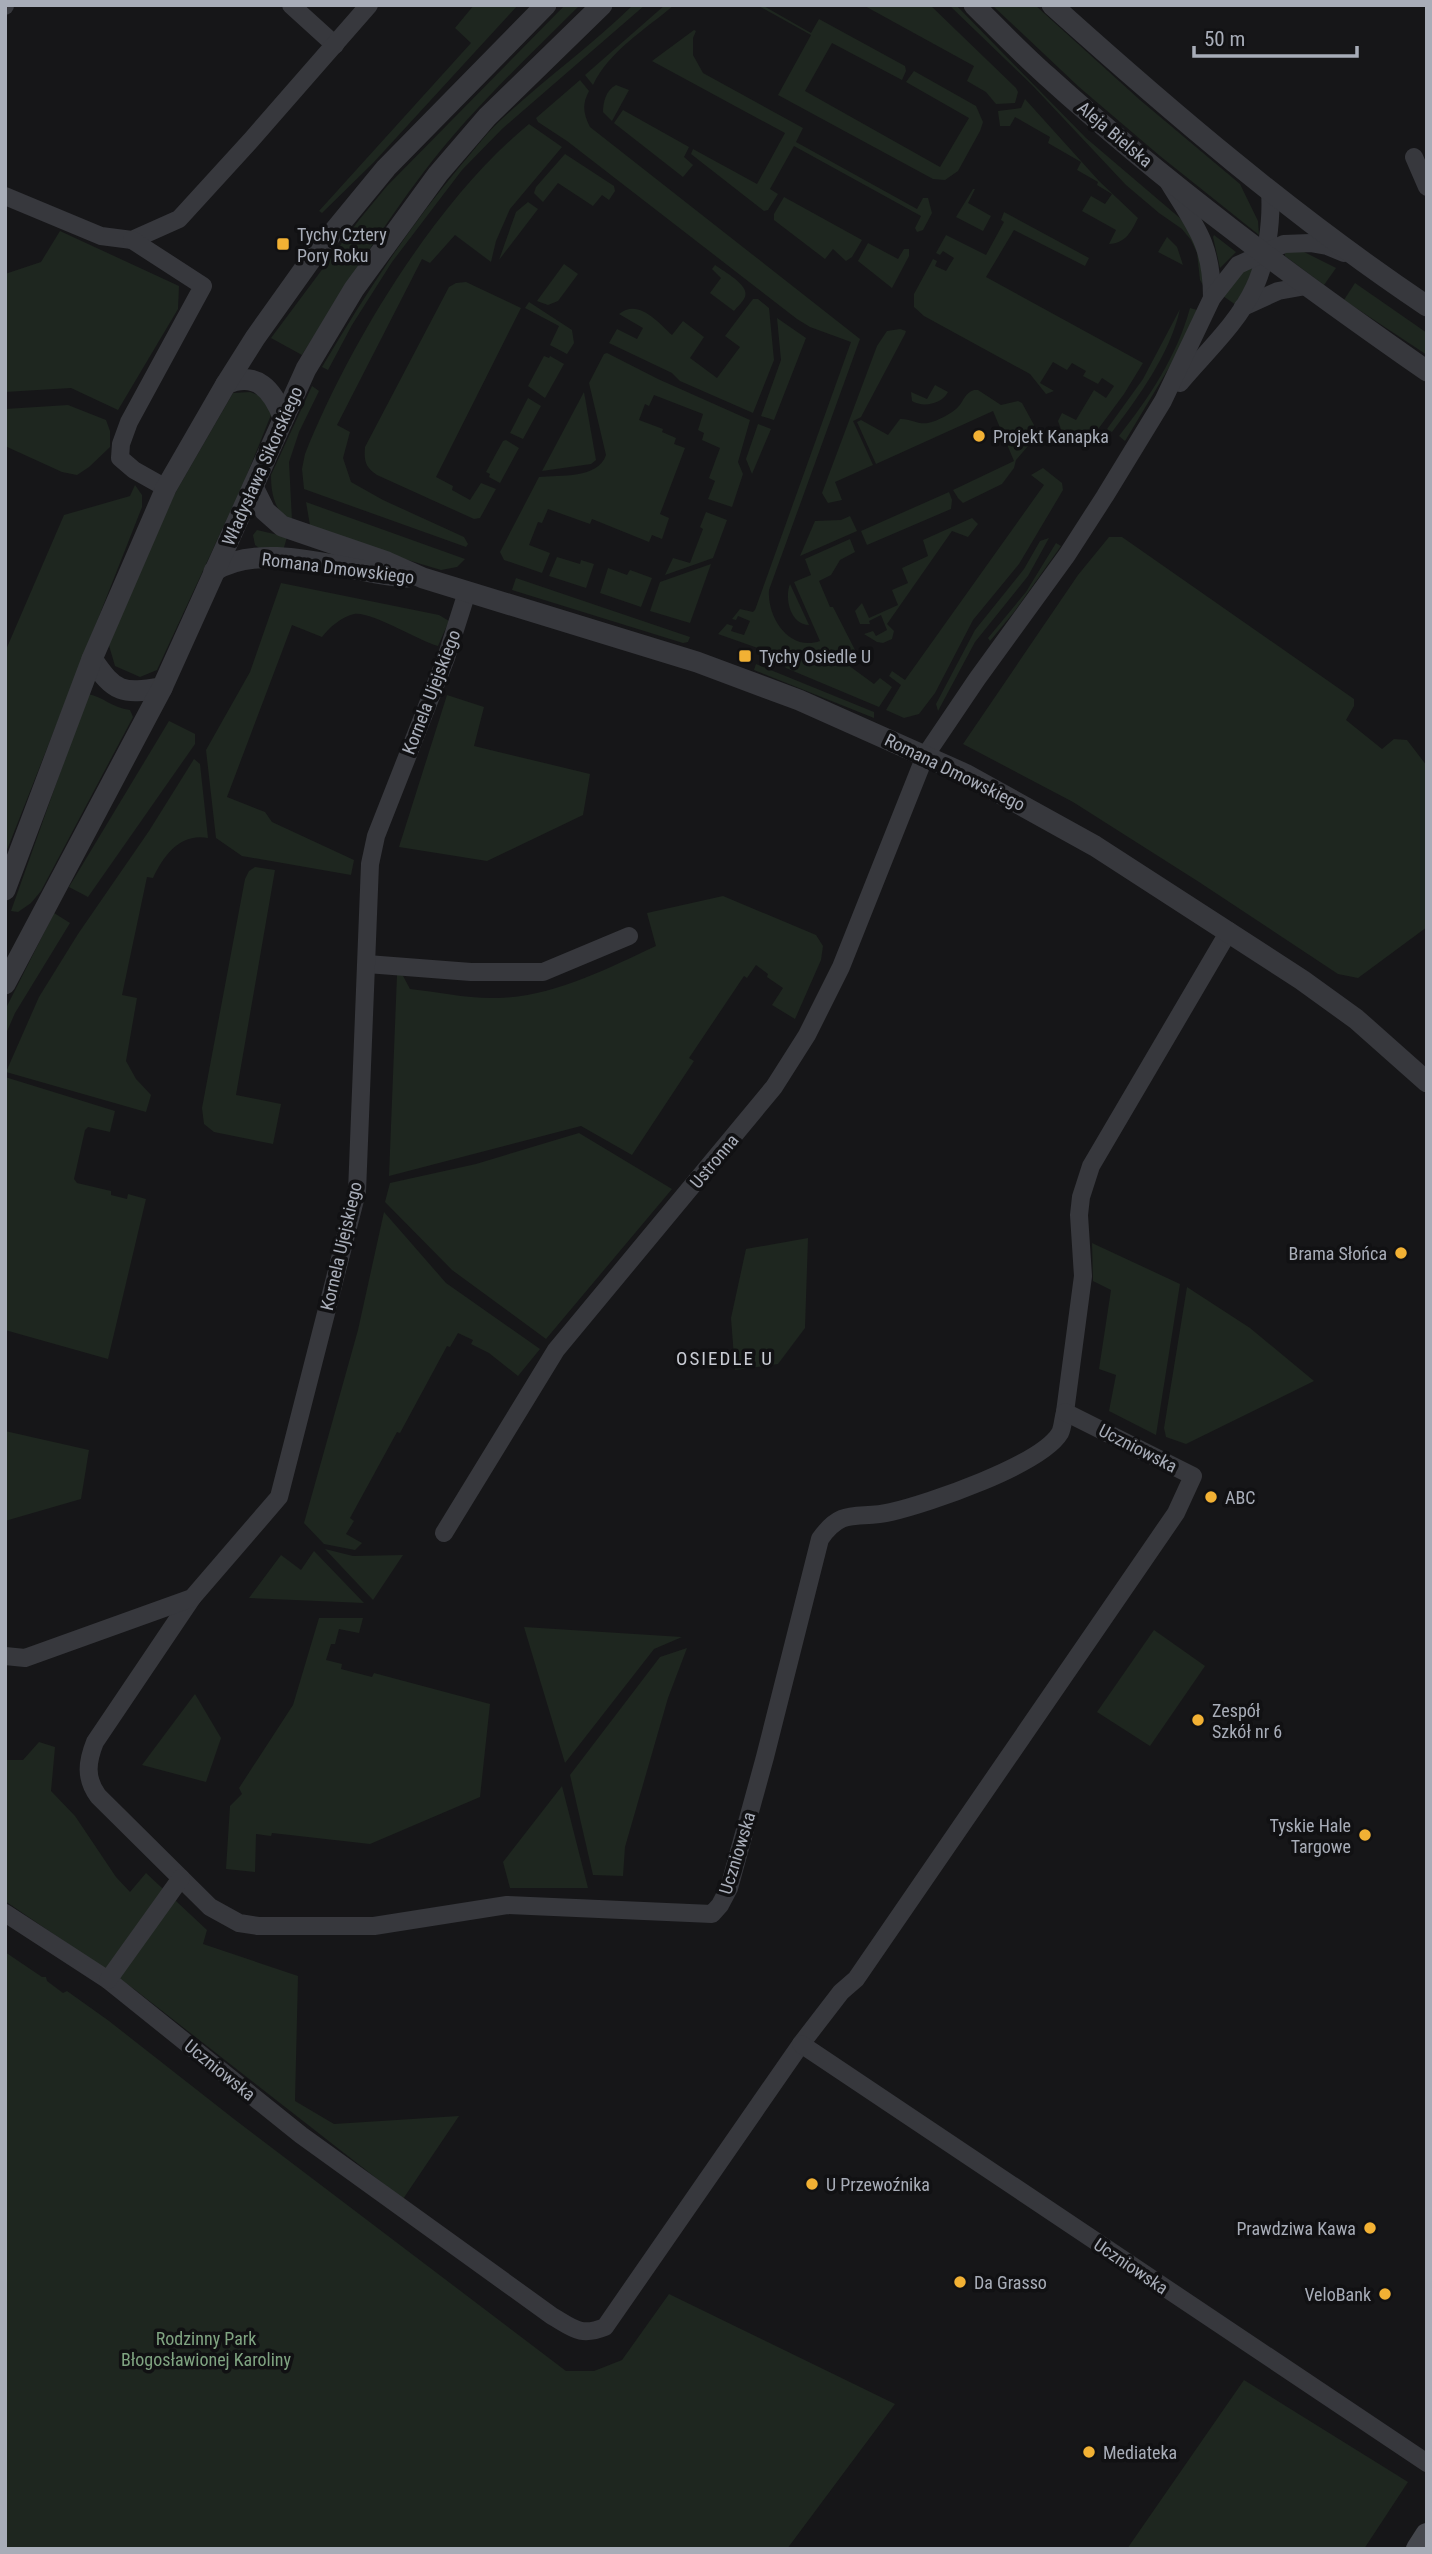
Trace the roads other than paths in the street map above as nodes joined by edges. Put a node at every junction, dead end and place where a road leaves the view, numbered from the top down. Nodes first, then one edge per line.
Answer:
1 (291, 5) edge
2 (369, 5) edge
3 (546, 5) edge
4 (602, 5) edge
5 (974, 5) edge
6 (1052, 5) edge
7 (335, 45) junction
8 (1414, 157) dead end
9 (1163, 175) junction
10 (1427, 187) edge
11 (1270, 191) junction
12 (5, 196) edge
13 (132, 240) junction
14 (1263, 254) junction
15 (1358, 260) junction
16 (1306, 286) junction
17 (1212, 298) junction
18 (1427, 306) edge
19 (1244, 307) junction
20 (1427, 370) edge
21 (226, 384) junction
22 (1163, 401) junction
23 (284, 417) junction
24 (253, 487) junction
25 (166, 488) junction
26 (214, 571) junction
27 (424, 578) junction
28 (467, 592) junction
29 (92, 659) junction
30 (162, 688) junction
31 (925, 756) junction
32 (5, 890) edge
33 (1229, 931) junction
34 (629, 936) dead end
35 (367, 964) junction
36 (5, 984) edge
37 (1427, 1082) edge
38 (1065, 1412) junction
39 (444, 1533) dead end
40 (192, 1598) junction
41 (5, 1656) edge
42 (181, 1878) junction
43 (5, 1913) edge
44 (108, 1980) junction
45 (801, 2044) junction
46 (1427, 2463) edge
47 (1427, 2535) edge
48 (1418, 2549) edge

1 - 7 street
2 - 7 street
3 - 21 street
4 - 23 street, Władysława Sikorskiego
5 - 9 street, Aleja Bielska
6 - 11 street
7 - 13 street
8 - 10 street
9 - 14 street, Aleja Bielska
9 - 17 street
11 - 14 street
11 - 15 street
12 - 13 street
13 - 25 street
14 - 15 street
14 - 16 street, Aleja Bielska
14 - 17 street
14 - 19 street
15 - 18 street
16 - 19 street
16 - 20 street, Aleja Bielska
17 - 22 street
19 - 22 street
21 - 23 street
21 - 25 street
22 - 31 street, Ustronna
23 - 24 street, Władysława Sikorskiego
24 - 26 street, Władysława Sikorskiego
24 - 27 street, Romana Dmowskiego
25 - 29 street
26 - 27 street, Romana Dmowskiego
26 - 30 street, Władysława Sikorskiego
27 - 28 street, Romana Dmowskiego
28 - 31 street, Romana Dmowskiego
28 - 35 street, Kornela Ujejskiego
29 - 30 street
29 - 32 street
30 - 36 street, Władysława Sikorskiego
31 - 33 street, Romana Dmowskiego
31 - 39 street, Ustronna
33 - 37 street, Romana Dmowskiego
33 - 38 street, Uczniowska
34 - 35 street
35 - 40 street, Kornela Ujejskiego
38 - 42 street, Uczniowska
38 - 45 street, Uczniowska
40 - 41 street, Kornela Ujejskiego
40 - 42 street, Uczniowska
42 - 44 street
43 - 44 street, Uczniowska
44 - 45 street, Uczniowska
45 - 46 street, Uczniowska
47 - 48 main road

